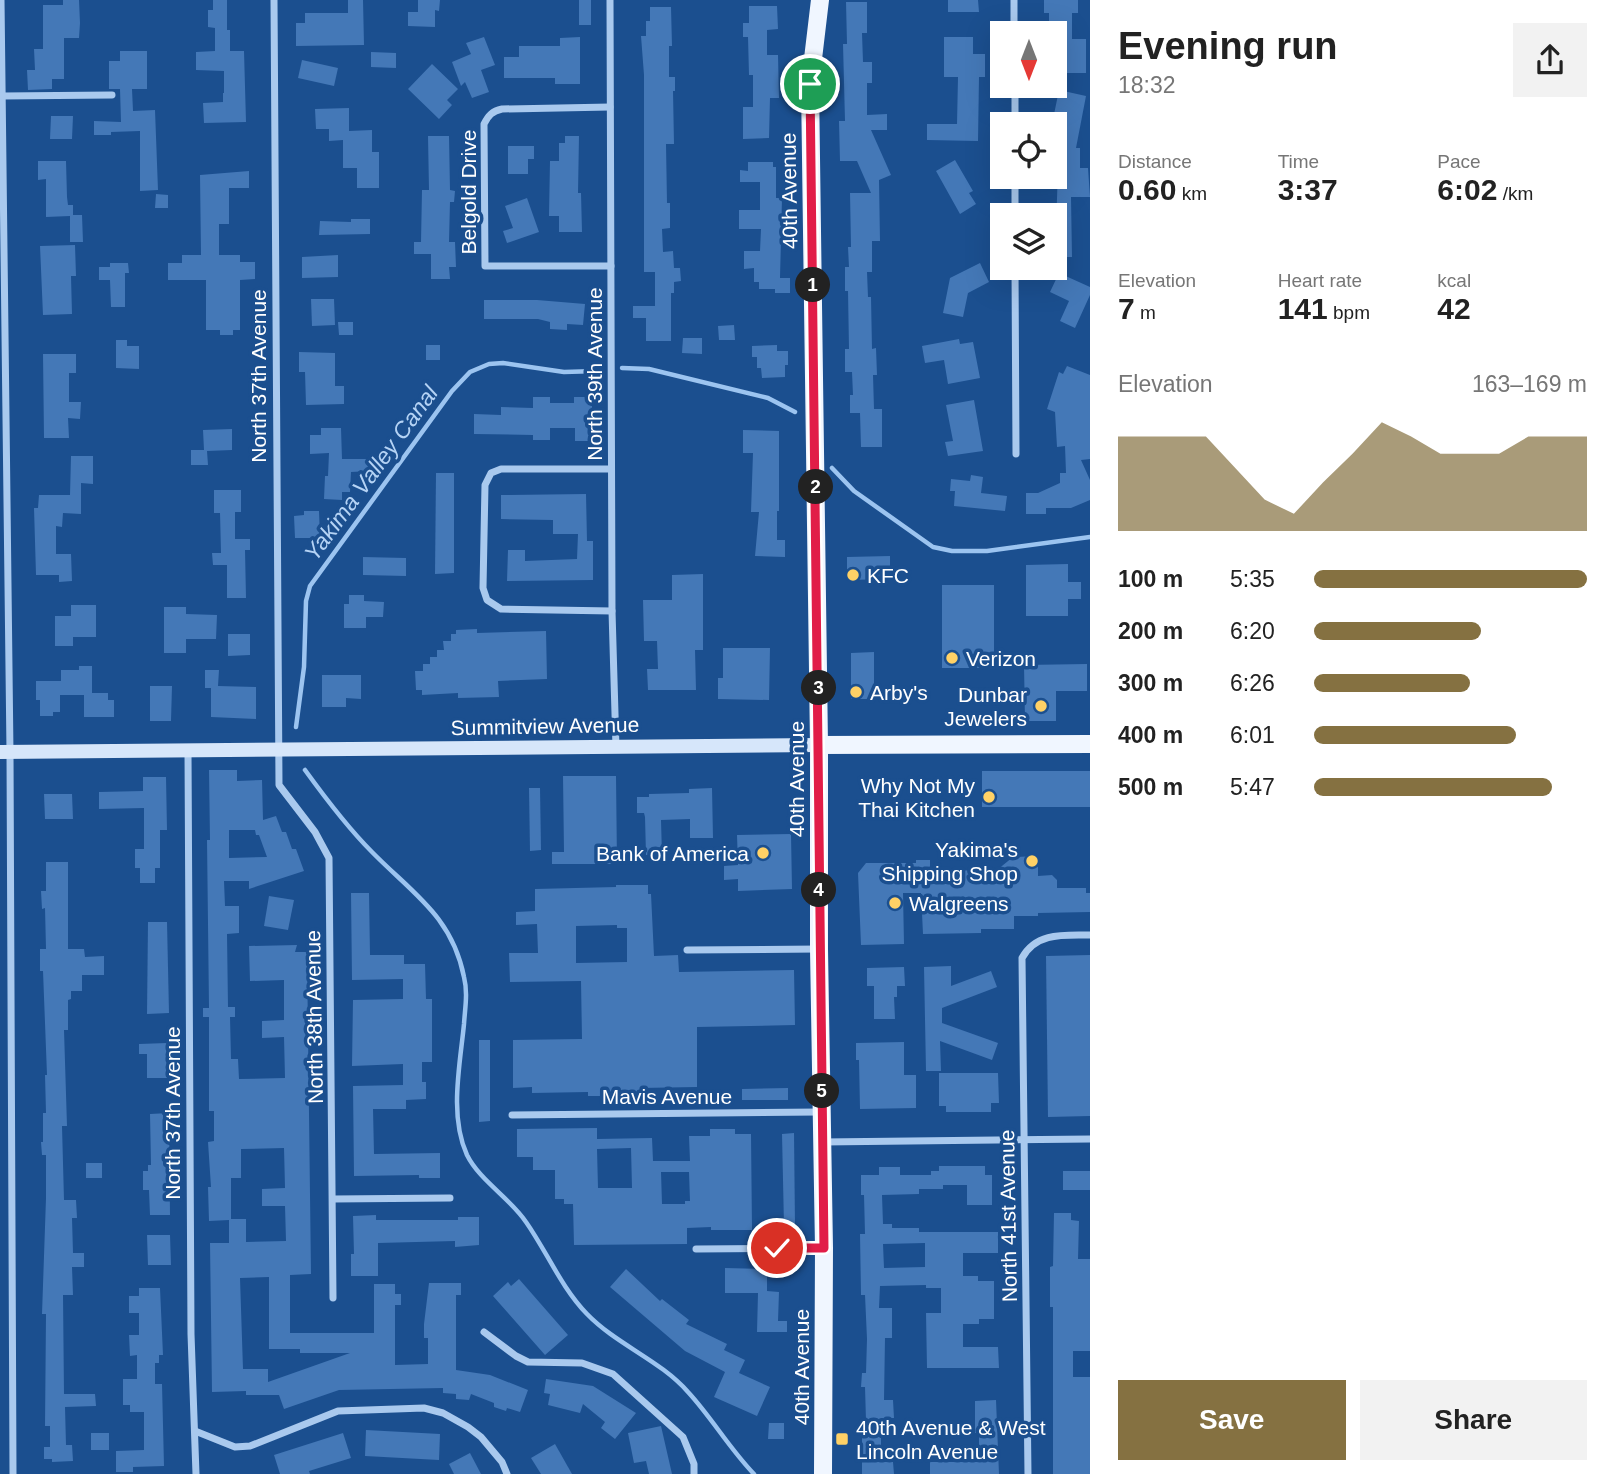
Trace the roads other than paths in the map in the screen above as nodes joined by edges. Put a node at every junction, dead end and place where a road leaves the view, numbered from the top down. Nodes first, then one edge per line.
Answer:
1 (1, 0) edge
2 (274, 0) edge
3 (610, 0) edge
4 (820, 0) edge
5 (1014, 0) edge
6 (1014, 21) edge
7 (112, 95) dead end
8 (2, 96) junction
9 (610, 107) junction
10 (1, 146) edge
11 (611, 267) junction
12 (1015, 280) edge
13 (2, 339) edge
14 (3, 448) edge
15 (1016, 454) dead end
16 (611, 468) junction
17 (612, 611) junction
18 (1090, 744) edge
19 (820, 745) junction
20 (616, 748) junction
21 (188, 751) junction
22 (278, 751) junction
23 (5, 752) edge
24 (1090, 935) edge
25 (820, 949) junction
26 (687, 950) dead end
27 (822, 1112) junction
28 (512, 1115) dead end
29 (1025, 1139) junction
30 (1090, 1139) edge
31 (822, 1142) junction
32 (450, 1198) dead end
33 (333, 1199) junction
34 (824, 1248) junction
35 (696, 1249) dead end
36 (333, 1298) dead end
37 (484, 1332) dead end
38 (195, 1431) junction
39 (13, 1474) edge
40 (196, 1474) edge
41 (507, 1474) edge
42 (694, 1474) edge
43 (823, 1474) edge
44 (1028, 1474) edge

1 - 8 street
2 - 22 street, North 37th Avenue
3 - 9 street, North 39th Avenue
4 - 19 main road, 40th Avenue
5 - 6 street
7 - 8 street
8 - 10 street
9 - 11 street, North 39th Avenue
9 - 11 street, Belgold Drive
10 - 13 street
11 - 16 street, North 39th Avenue
12 - 15 street
13 - 14 street
14 - 23 street
16 - 17 street, North 39th Avenue
16 - 17 street
17 - 20 street, North 39th Avenue
18 - 19 main road, Summitview Avenue
19 - 20 main road, Summitview Avenue
19 - 25 main road, 40th Avenue
20 - 22 main road, Summitview Avenue
21 - 22 main road, Summitview Avenue
21 - 23 main road, Summitview Avenue
21 - 38 street, North 37th Avenue
22 - 33 street, North 38th Avenue
23 - 39 street
24 - 29 street, North 41st Avenue
25 - 26 street
25 - 27 main road, 40th Avenue
27 - 28 street, Mavis Avenue
27 - 31 main road, 40th Avenue
29 - 30 street
29 - 31 street
29 - 44 street, North 41st Avenue
31 - 34 main road, 40th Avenue
32 - 33 street
33 - 36 street, North 38th Avenue
34 - 35 street
34 - 43 main road, 40th Avenue
37 - 42 street
38 - 40 street, North 37th Avenue
38 - 41 street

